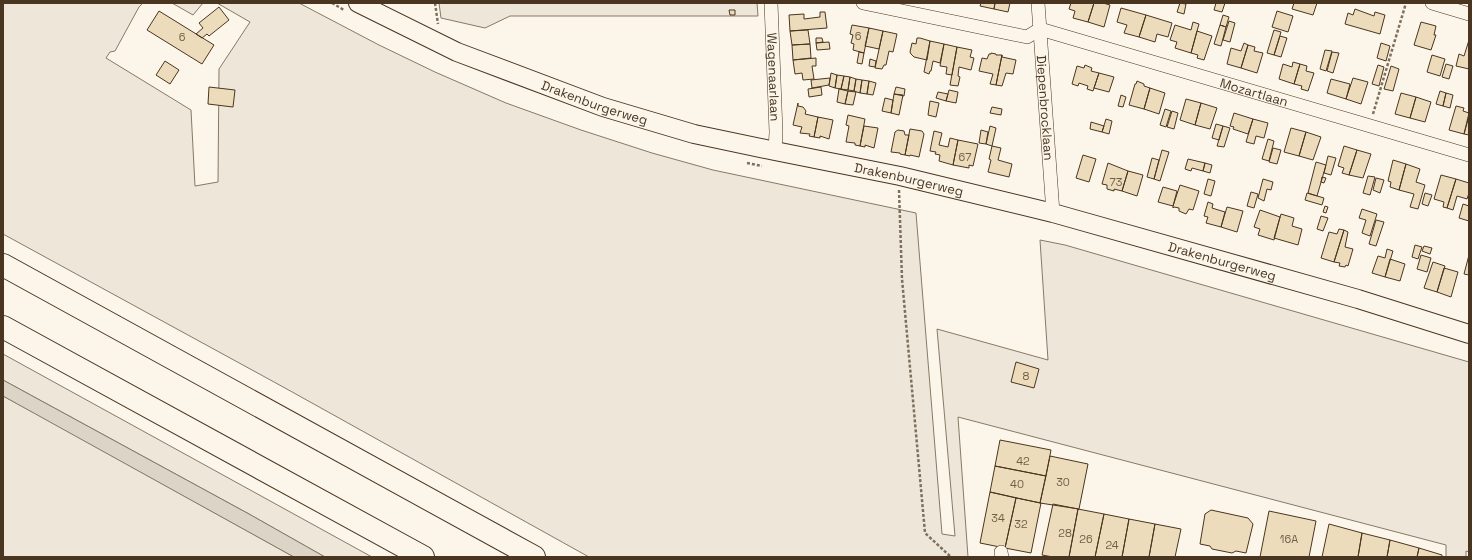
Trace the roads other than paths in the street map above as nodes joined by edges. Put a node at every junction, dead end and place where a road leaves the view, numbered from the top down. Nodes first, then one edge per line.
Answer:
1 (358, 3) edge
2 (771, 3) edge
3 (862, 3) edge
4 (1038, 3) edge
5 (1432, 3) edge
6 (1469, 14) edge
7 (1040, 29) junction
8 (775, 151) junction
9 (1469, 155) edge
10 (1053, 213) junction
11 (3, 265) edge
12 (3, 327) edge
13 (1469, 334) edge
14 (423, 557) edge
15 (534, 557) edge

1 - 8 main road, Drakenburgerweg
2 - 8 street, Wagenaarlaan
3 - 7 street
4 - 7 street, Diepenbrocklaan
5 - 6 street
7 - 9 street, Mozartlaan
7 - 10 street, Diepenbrocklaan
8 - 10 main road, Drakenburgerweg
10 - 13 main road, Drakenburgerweg
11 - 15 highway
12 - 14 highway

